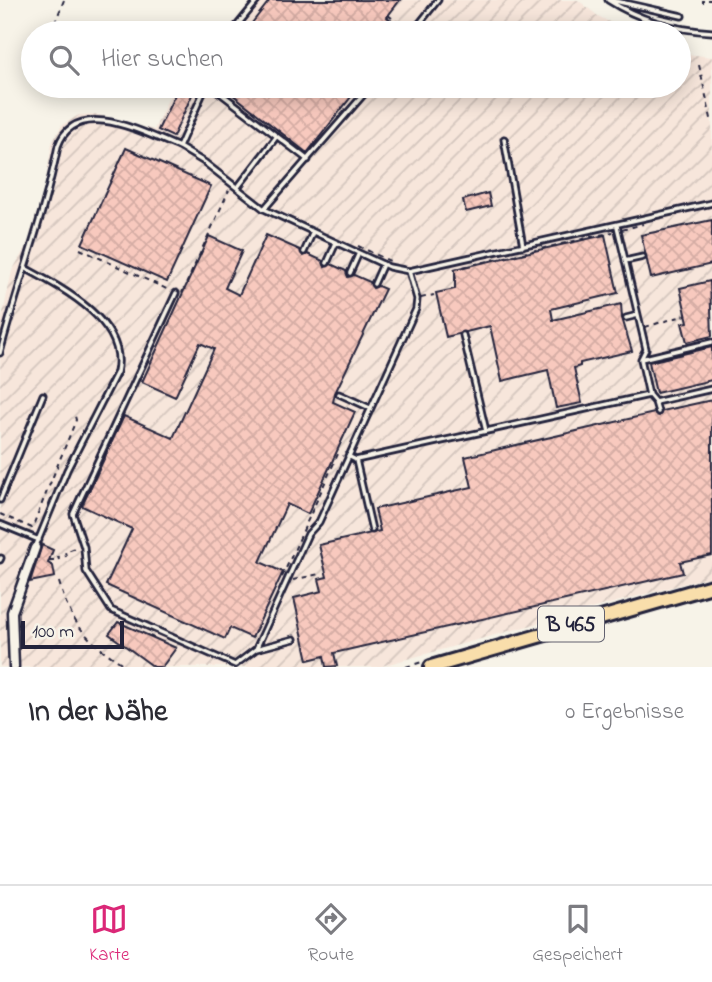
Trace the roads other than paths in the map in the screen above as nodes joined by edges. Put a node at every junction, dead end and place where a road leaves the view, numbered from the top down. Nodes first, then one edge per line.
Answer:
1 (258, 0) edge
2 (438, 0) edge
3 (609, 0) edge
4 (682, 16) dead end
5 (241, 21) edge
6 (421, 21) edge
7 (652, 21) edge
8 (691, 29) edge
9 (712, 32) edge
10 (203, 98) edge
11 (225, 98) edge
12 (361, 98) edge
13 (277, 136) junction
14 (504, 139) dead end
15 (179, 147) junction
16 (307, 160) junction
17 (236, 186) junction
18 (712, 203) edge
19 (264, 209) junction
20 (618, 229) junction
21 (313, 232) junction
22 (336, 243) junction
23 (523, 246) junction
24 (304, 252) dead end
25 (359, 253) junction
26 (643, 257) dead end
27 (625, 261) junction
28 (327, 263) dead end
29 (383, 264) junction
30 (24, 268) junction
31 (409, 271) junction
32 (350, 273) dead end
33 (374, 284) dead end
34 (176, 293) road end
35 (638, 315) junction
36 (626, 318) dead end
37 (463, 335) dead end
38 (712, 342) edge
39 (0, 353) edge
40 (641, 359) junction
41 (712, 389) edge
42 (340, 394) dead end
43 (43, 395) dead end
44 (649, 395) junction
45 (655, 402) junction
46 (370, 408) junction
47 (658, 412) dead end
48 (486, 431) junction
49 (348, 456) junction
50 (356, 460) junction
51 (0, 500) edge
52 (0, 524) edge
53 (372, 530) dead end
54 (37, 544) junction
55 (712, 586) edge
56 (294, 639) dead end
57 (256, 649) junction
58 (13, 667) edge
59 (431, 667) edge

1 - 5 lane
2 - 6 lane
3 - 4 lane
3 - 7 lane
8 - 9 lane
10 - 15 lane
11 - 13 lane
12 - 16 lane
13 - 16 lane
13 - 17 lane
14 - 23 lane
15 - 17 lane
15 - 30 lane
16 - 19 lane
17 - 19 lane
18 - 20 lane
19 - 21 lane
20 - 23 lane
20 - 27 lane
21 - 22 lane
21 - 24 lane
22 - 25 lane
22 - 28 lane
23 - 31 lane
25 - 29 lane
25 - 32 lane
26 - 27 lane
27 - 35 lane
29 - 31 lane
29 - 33 lane
30 - 39 lane
30 - 54 lane
31 - 46 lane
34 - 57 lane
35 - 36 lane
35 - 40 lane
37 - 48 lane
38 - 40 lane
40 - 44 lane
41 - 45 lane
42 - 46 lane
43 - 51 lane
44 - 45 lane
44 - 48 lane
45 - 47 lane
46 - 49 lane
48 - 50 lane
49 - 50 lane
49 - 57 lane
50 - 53 lane
52 - 54 lane
54 - 58 street
55 - 59 main road, B 465
56 - 57 lane

